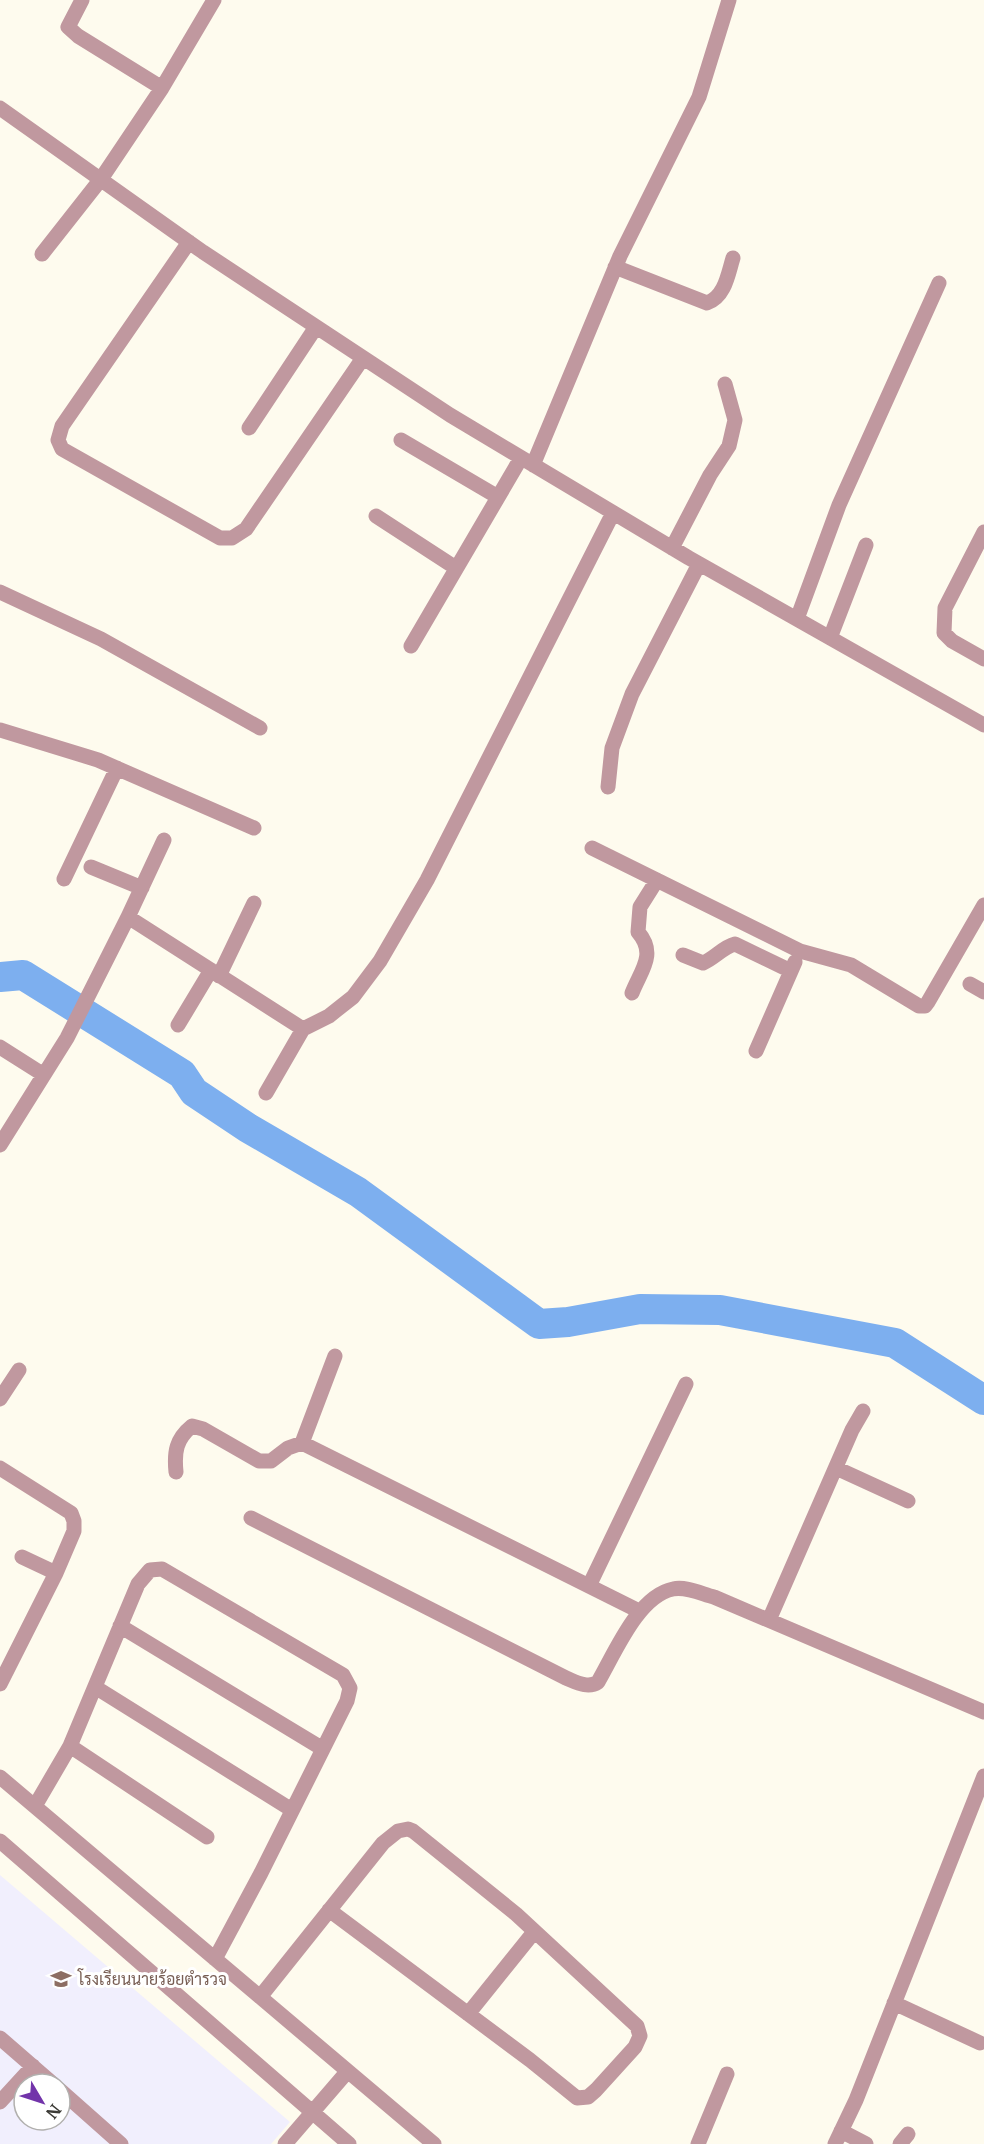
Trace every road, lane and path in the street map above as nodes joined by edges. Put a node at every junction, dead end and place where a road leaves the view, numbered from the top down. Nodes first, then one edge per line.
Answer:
1 (82, 0) edge
2 (214, 0) edge
3 (729, 0) edge
4 (162, 88) junction
5 (0, 108) edge
6 (101, 179) junction
7 (189, 242) junction
8 (42, 254) dead end
9 (733, 258) dead end
10 (615, 267) junction
11 (939, 283) dead end
12 (316, 327) junction
13 (363, 358) junction
14 (725, 384) dead end
15 (249, 428) dead end
16 (401, 440) dead end
17 (527, 461) junction
18 (498, 497) junction
19 (613, 513) junction
20 (376, 516) dead end
21 (984, 532) edge
22 (866, 545) dead end
23 (672, 548) junction
24 (699, 564) junction
25 (456, 568) junction
26 (0, 592) edge
27 (797, 620) junction
28 (830, 638) junction
29 (411, 646) dead end
30 (984, 658) edge
31 (984, 725) edge
32 (260, 728) dead end
33 (0, 730) edge
34 (117, 768) junction
35 (608, 787) dead end
36 (254, 828) dead end
37 (164, 840) dead end
38 (592, 849) dead end
39 (91, 867) dead end
40 (64, 879) dead end
41 (657, 880) junction
42 (142, 888) junction
43 (254, 903) dead end
44 (984, 905) edge
45 (128, 918) junction
46 (800, 951) junction
47 (683, 955) dead end
48 (791, 971) junction
49 (215, 973) junction
50 (970, 984) dead end
51 (984, 992) edge
52 (632, 993) dead end
53 (178, 1025) dead end
54 (303, 1029) junction
55 (0, 1047) edge
56 (756, 1051) dead end
57 (44, 1075) junction
58 (266, 1093) dead end
59 (0, 1146) edge
60 (335, 1356) dead end
61 (19, 1370) dead end
62 (686, 1384) dead end
63 (0, 1399) edge
64 (863, 1411) dead end
65 (302, 1443) junction
66 (0, 1467) edge
67 (836, 1468) junction
68 (176, 1472) dead end
69 (908, 1502) dead end
70 (251, 1518) dead end
71 (22, 1557) dead end
72 (56, 1573) junction
73 (589, 1586) junction
74 (639, 1611) junction
75 (768, 1620) junction
76 (120, 1626) junction
77 (0, 1684) edge
78 (95, 1687) junction
79 (984, 1712) edge
80 (70, 1746) junction
81 (323, 1749) junction
82 (984, 1776) edge
83 (0, 1777) edge
84 (35, 1806) junction
85 (292, 1810) junction
86 (207, 1837) dead end
87 (0, 1841) edge
88 (329, 1910) junction
89 (534, 1932) junction
90 (215, 1959) junction
91 (260, 1997) junction
92 (894, 2003) junction
93 (468, 2014) junction
94 (0, 2038) edge
95 (980, 2043) dead end
96 (33, 2066) junction
97 (40, 2072) edge
98 (347, 2072) junction
99 (727, 2074) dead end
100 (72, 2101) edge
101 (0, 2102) edge
102 (312, 2112) junction
103 (838, 2138) edge
104 (121, 2144) edge
105 (285, 2144) edge
106 (349, 2144) edge
107 (434, 2144) edge
108 (698, 2144) edge
109 (866, 2144) edge

1 - 4 street
2 - 4 street
3 - 10 street
4 - 6 street
5 - 6 street
6 - 7 street
6 - 8 street
7 - 12 street
7 - 13 street
9 - 10 street
10 - 17 street
11 - 27 street
12 - 13 street
12 - 15 street
13 - 17 street
14 - 23 street
16 - 18 street
17 - 18 street
17 - 19 street
18 - 25 street
19 - 23 street
19 - 54 street
20 - 25 street
21 - 30 street
22 - 28 street
23 - 24 street
24 - 27 street
24 - 35 street
25 - 29 street
26 - 32 street
27 - 28 street
28 - 31 street
33 - 34 street
34 - 36 street
34 - 40 street
37 - 42 street
38 - 41 street
39 - 42 street
41 - 46 street
41 - 52 street
42 - 45 street
43 - 49 street
44 - 46 street
45 - 49 street
45 - 57 street
46 - 48 street
47 - 48 street
48 - 56 street
49 - 53 street
49 - 54 street
50 - 51 street
54 - 58 street
55 - 57 street
57 - 59 street
60 - 65 street
61 - 63 street
62 - 73 street
64 - 67 street
65 - 68 street
65 - 73 street
66 - 72 street
67 - 69 street
67 - 75 street
70 - 74 street
71 - 72 street
72 - 77 street
73 - 74 street
74 - 75 street
75 - 79 street
76 - 78 street
76 - 81 street
76 - 81 street
78 - 80 street
78 - 85 street
80 - 84 street
80 - 86 street
81 - 85 street
82 - 92 street
83 - 84 street
84 - 90 street
85 - 90 street
87 - 102 street
88 - 89 street
88 - 91 street
88 - 93 street
89 - 93 street
89 - 93 street
90 - 91 street
91 - 98 street
92 - 95 street
92 - 103 street
94 - 96 street
96 - 97 street
96 - 101 street
98 - 102 street
98 - 107 street
99 - 108 street
100 - 104 street
102 - 105 street
102 - 106 street
103 - 109 street

